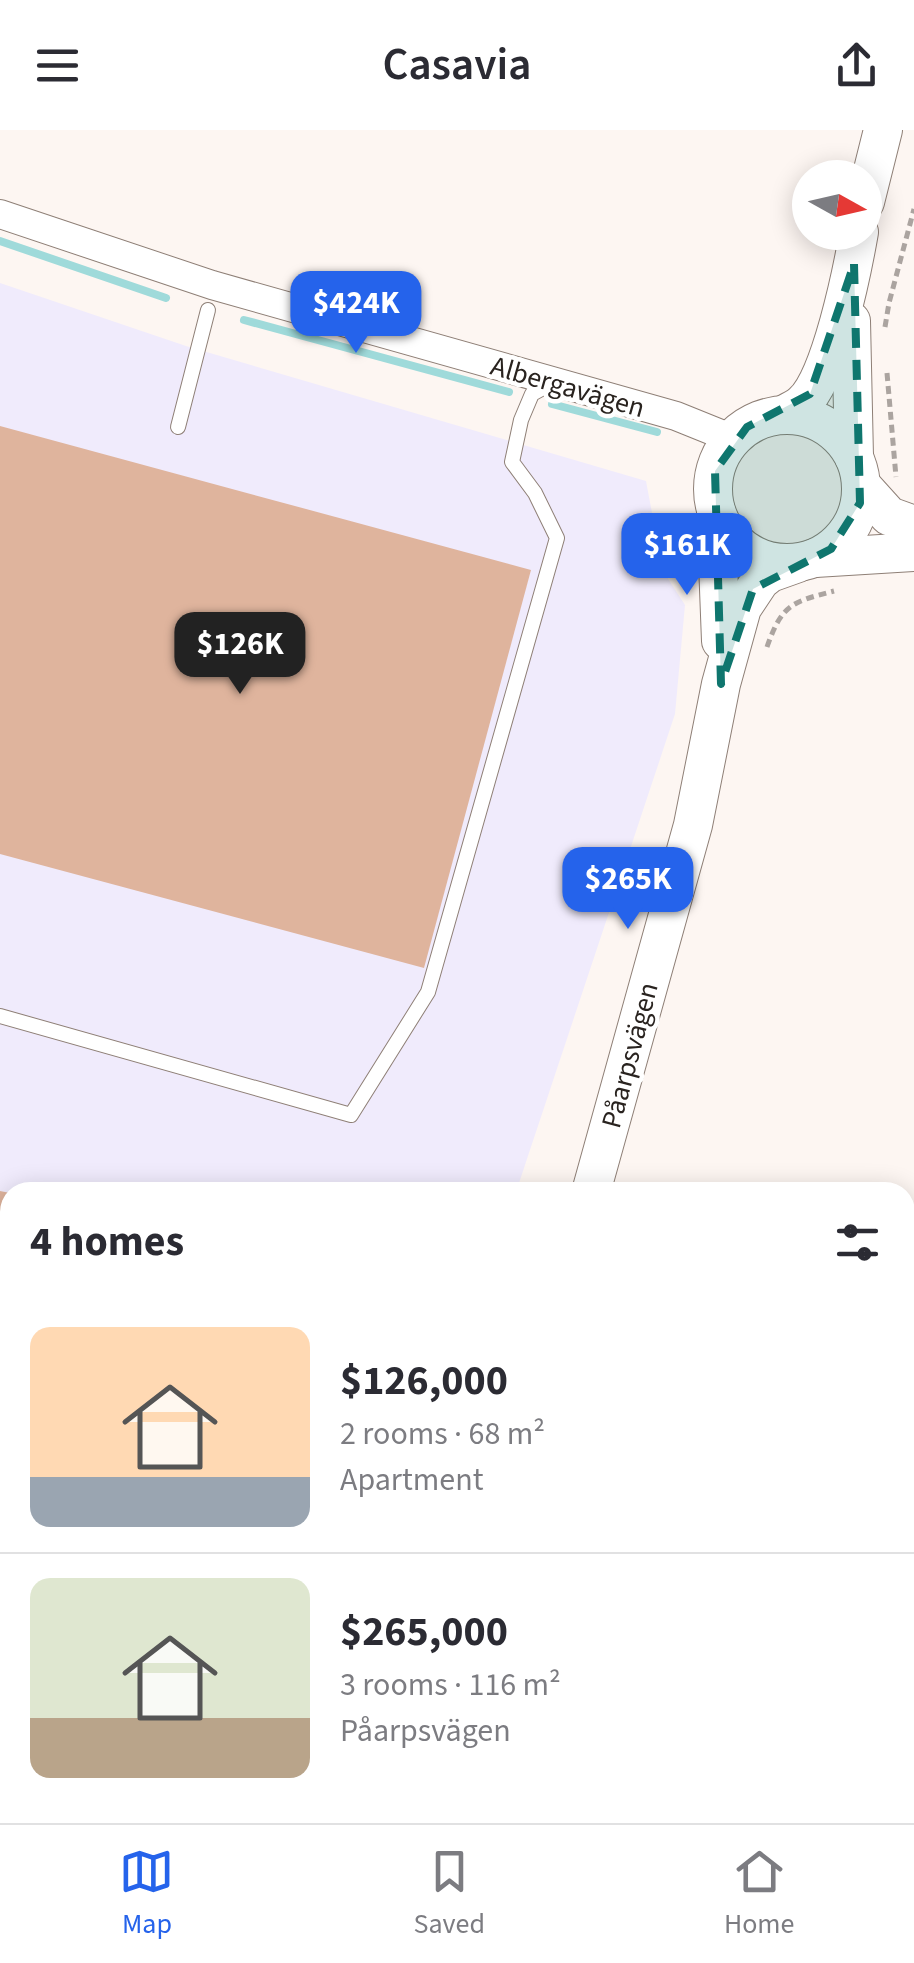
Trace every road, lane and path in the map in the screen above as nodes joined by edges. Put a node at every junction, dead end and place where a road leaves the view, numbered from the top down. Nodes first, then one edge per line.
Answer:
1 (883, 130) edge
2 (876, 160) edge
3 (0, 214) edge
4 (855, 250) edge
5 (856, 250) edge
6 (208, 310) dead end
7 (555, 382) junction
8 (783, 415) junction
9 (178, 427) dead end
10 (733, 438) junction
11 (858, 471) junction
12 (716, 509) junction
13 (914, 525) edge
14 (914, 552) edge
15 (807, 560) junction
16 (720, 684) junction
17 (0, 1016) edge
18 (594, 1182) edge

1 - 2 street
3 - 7 street, Albergavägen
4 - 8 street
5 - 11 street
6 - 9 lane
7 - 10 street, Albergavägen
7 - 17 lane
8 - 10 street
8 - 11 street
10 - 12 street
11 - 13 street
11 - 15 street
12 - 15 street
12 - 16 street, Påarpsvägen
14 - 15 street
15 - 16 street, Påarpsvägen
16 - 18 street, Påarpsvägen

